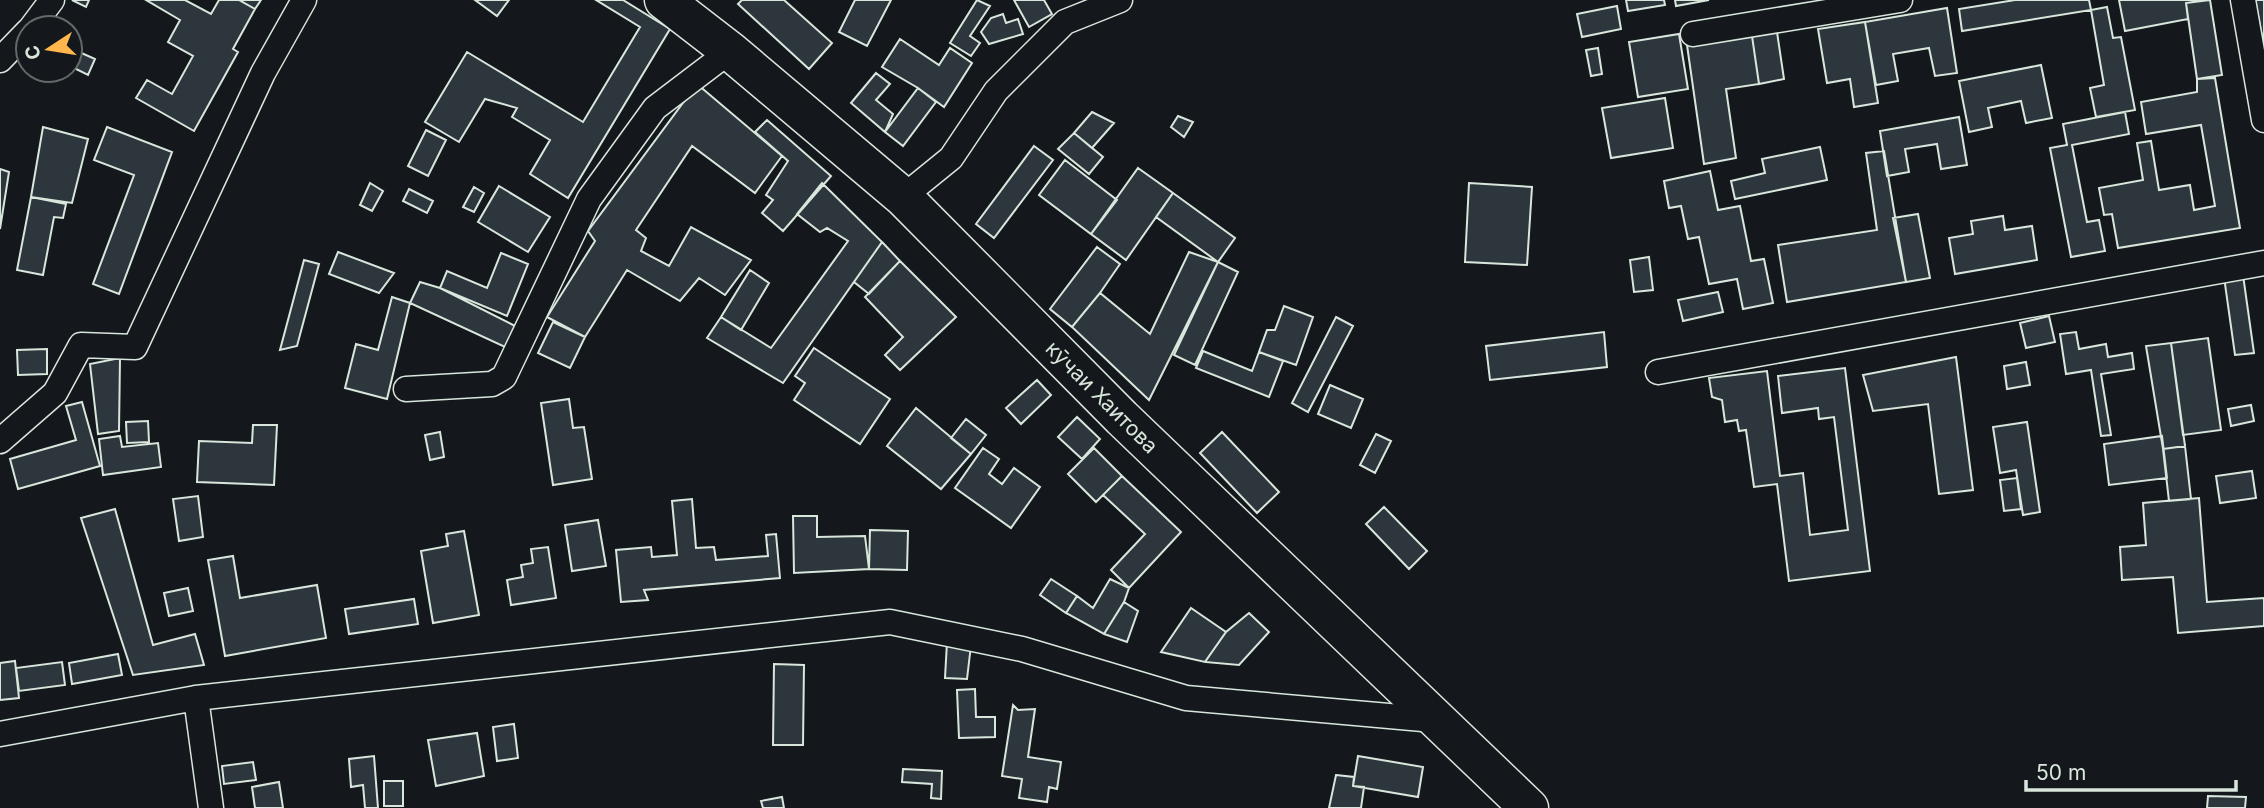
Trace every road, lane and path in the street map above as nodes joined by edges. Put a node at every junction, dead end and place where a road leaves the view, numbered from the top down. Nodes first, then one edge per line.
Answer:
1 (52, 0) edge
2 (304, 0) edge
3 (664, 0) edge
4 (1120, 0) edge
5 (1900, 0) edge
6 (2243, 0) edge
7 (41, 14) edge
8 (1693, 34) dead end
9 (14, 46) edge
10 (730, 51) junction
11 (0, 61) edge
12 (2264, 120) edge
13 (902, 197) junction
14 (2264, 263) edge
15 (1658, 372) dead end
16 (406, 389) dead end
17 (0, 441) edge
18 (196, 698) junction
19 (1434, 720) junction
20 (0, 734) edge
21 (211, 808) edge
22 (1529, 808) edge

1 - 7 street
2 - 17 street
3 - 10 main road, кӯчаи Хаитова
4 - 13 street
5 - 8 street
6 - 12 street
9 - 11 street
10 - 13 main road, кӯчаи Хаитова
10 - 16 street
13 - 19 main road, кӯчаи Хаитова
14 - 15 street
18 - 19 street
18 - 20 street
18 - 21 street
19 - 22 main road, кӯчаи Хаитова

